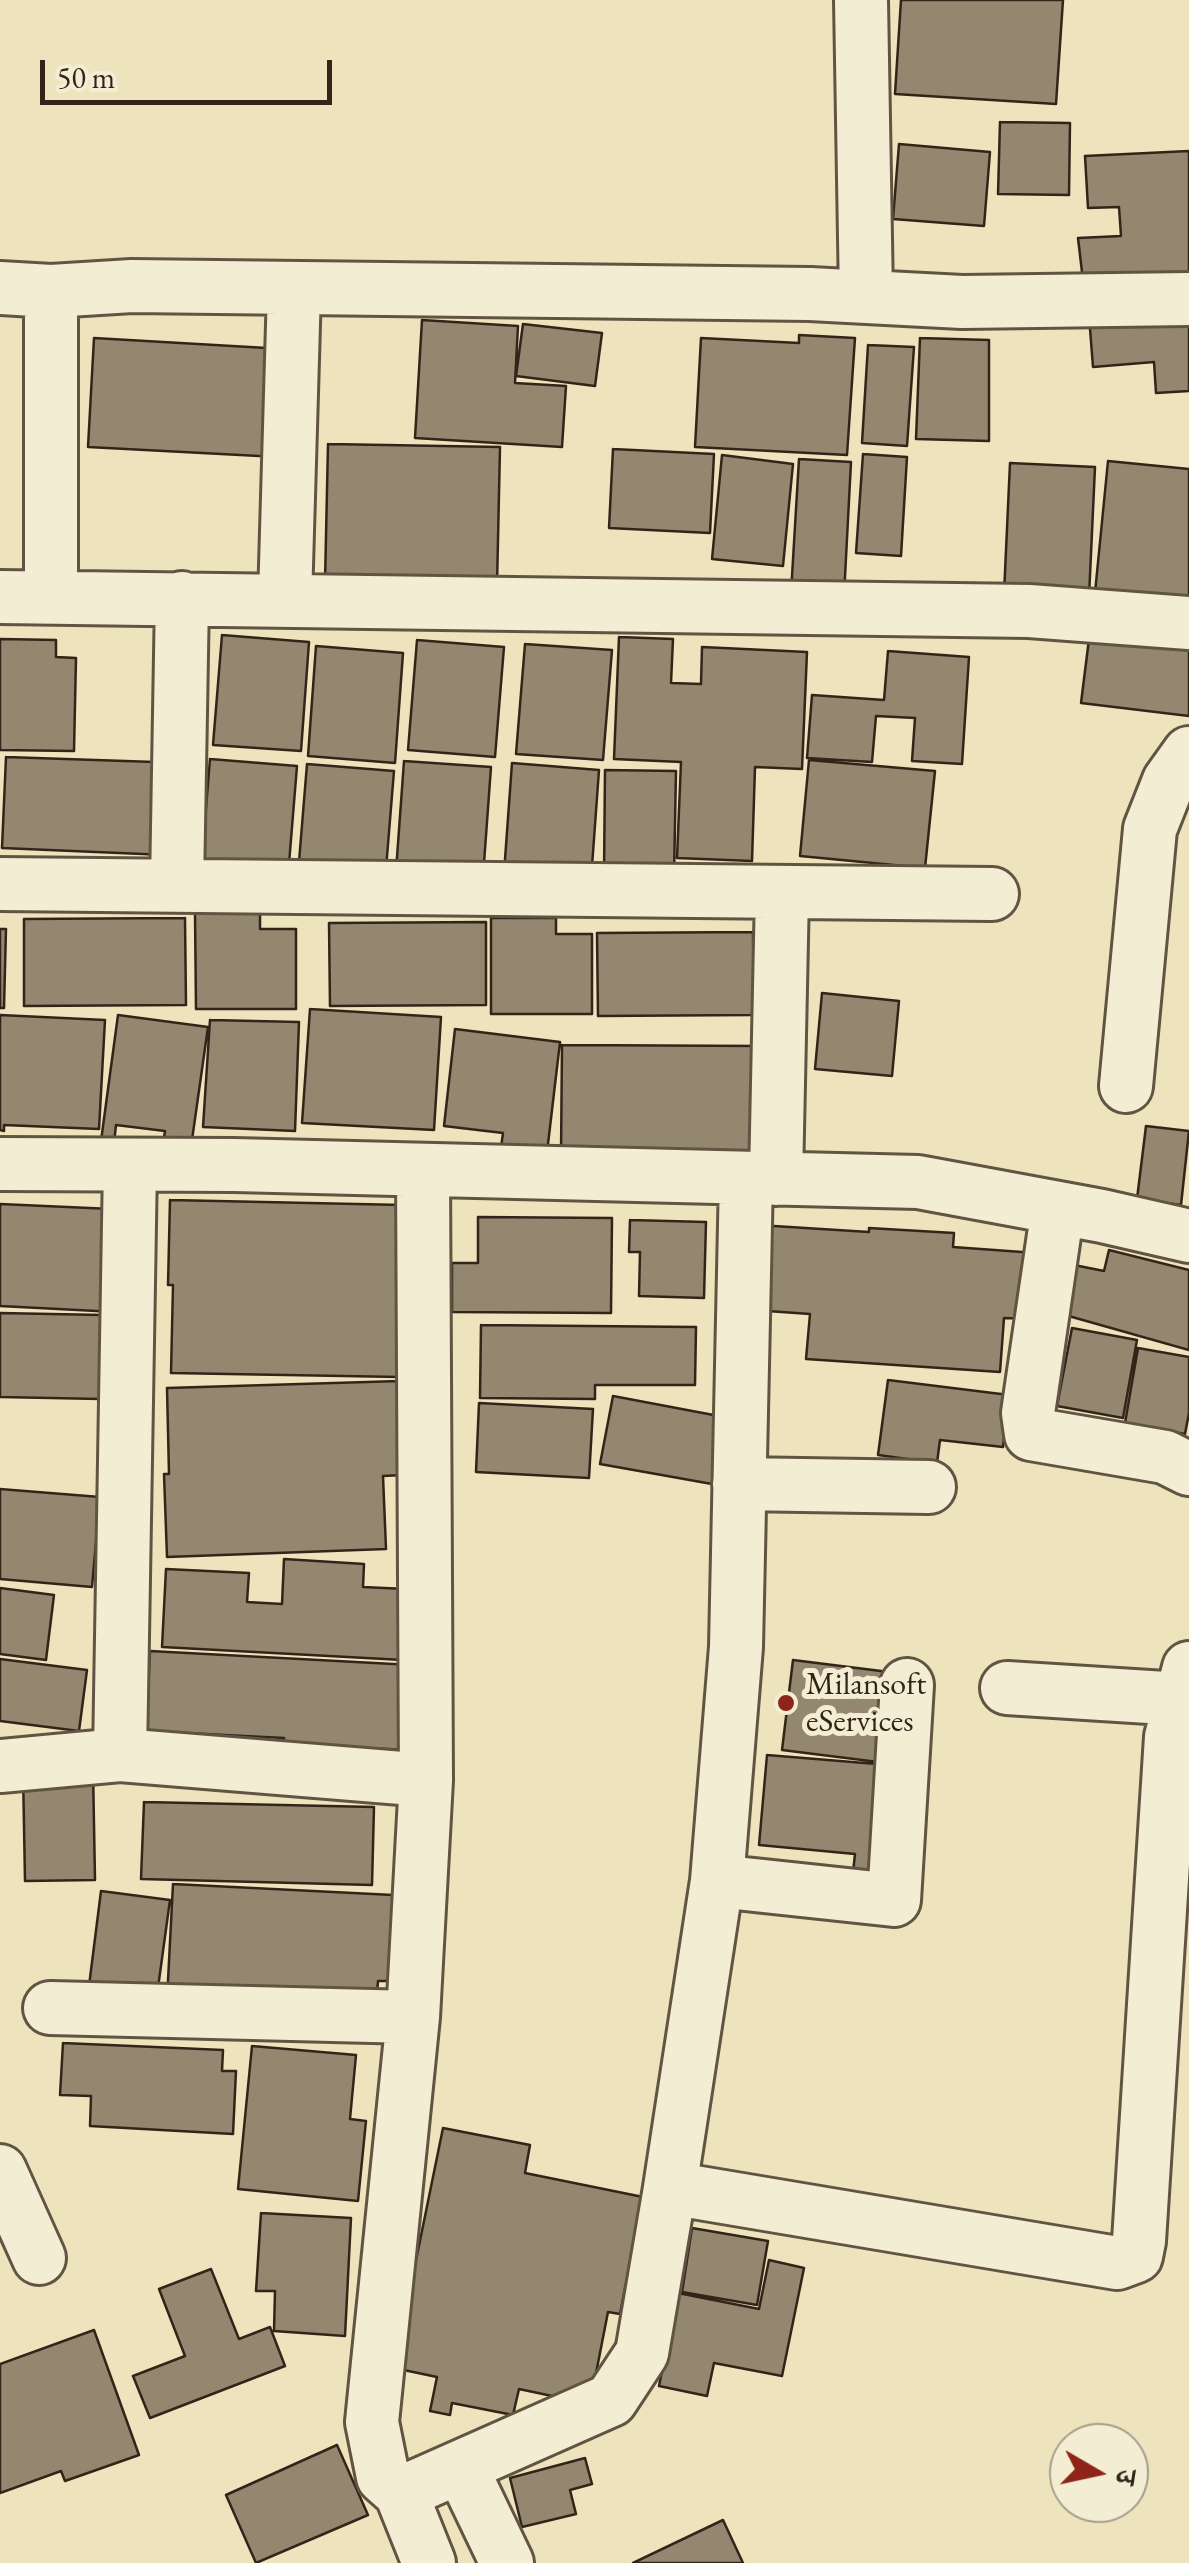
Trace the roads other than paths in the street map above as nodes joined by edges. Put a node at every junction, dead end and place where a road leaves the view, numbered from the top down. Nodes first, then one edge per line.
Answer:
1 (861, 0) edge
2 (25, 290) edge
3 (294, 290) junction
4 (866, 297) junction
5 (1189, 300) edge
6 (25, 596) edge
7 (182, 598) junction
8 (285, 600) junction
9 (1189, 623) edge
10 (1189, 752) edge
11 (0, 884) edge
12 (177, 885) junction
13 (782, 892) junction
14 (992, 894) dead end
15 (1126, 1086) dead end
16 (0, 1164) edge
17 (130, 1164) junction
18 (423, 1170) junction
19 (761, 1178) junction
20 (1058, 1208) junction
21 (1189, 1236) edge
22 (1189, 1469) edge
23 (739, 1484) junction
24 (929, 1488) dead end
25 (907, 1685) dead end
26 (1007, 1688) dead end
27 (1182, 1711) edge
28 (120, 1756) junction
29 (0, 1766) edge
30 (426, 1780) junction
31 (717, 1880) junction
32 (50, 2008) dead end
33 (1172, 2014) edge
34 (413, 2017) junction
35 (0, 2171) edge
36 (670, 2188) junction
37 (39, 2258) dead end
38 (460, 2466) junction
39 (401, 2493) junction
40 (429, 2563) edge
41 (507, 2563) edge

1 - 4 street
2 - 3 street
2 - 6 street
3 - 4 street
3 - 8 street
4 - 5 street
6 - 7 street
7 - 8 street
7 - 12 street
8 - 9 street
10 - 15 street
11 - 12 street
12 - 13 street
13 - 14 street
13 - 19 street
16 - 17 street
17 - 18 street
17 - 28 street
18 - 19 street
18 - 30 street
19 - 20 street
19 - 23 street
20 - 21 street
20 - 22 street
23 - 24 street
23 - 31 street
25 - 31 street
26 - 27 street
27 - 33 street
28 - 29 street
28 - 30 street
30 - 34 street
31 - 36 street
32 - 34 street
33 - 36 street
34 - 39 street
35 - 37 street
36 - 38 street
38 - 39 street
38 - 41 street
39 - 40 street

